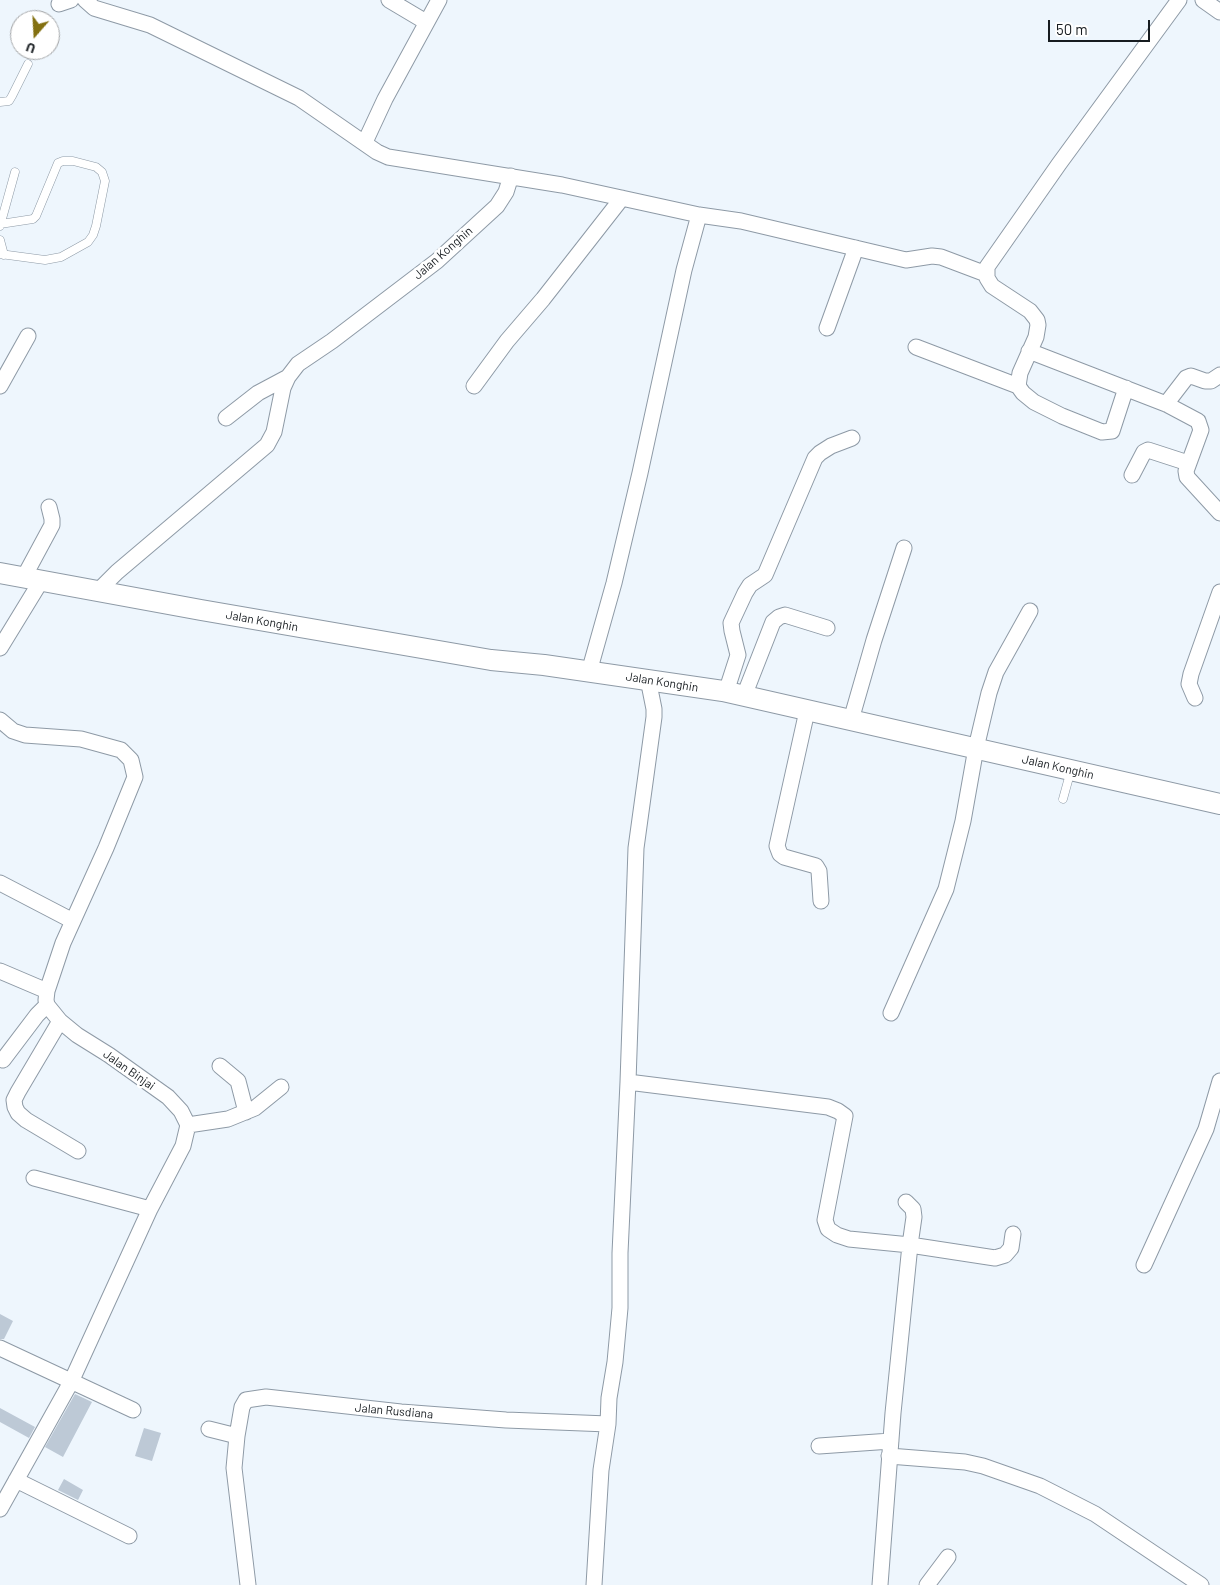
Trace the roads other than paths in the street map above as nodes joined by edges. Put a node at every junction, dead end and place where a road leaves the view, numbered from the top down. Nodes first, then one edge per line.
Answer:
1 (85, 0) edge
2 (388, 0) edge
3 (439, 0) edge
4 (1179, 0) edge
5 (1203, 0) edge
6 (109, 6) edge
7 (1220, 12) edge
8 (426, 22) junction
9 (28, 64) dead end
10 (0, 102) edge
11 (365, 142) junction
12 (15, 172) dead end
13 (511, 176) junction
14 (622, 198) junction
15 (699, 215) junction
16 (0, 225) edge
17 (0, 240) edge
18 (856, 248) junction
19 (2, 255) edge
20 (986, 274) junction
21 (827, 328) dead end
22 (28, 336) dead end
23 (916, 347) dead end
24 (1029, 351) junction
25 (1220, 375) edge
26 (288, 377) junction
27 (0, 386) edge
28 (474, 386) dead end
29 (1018, 386) junction
30 (1126, 388) junction
31 (1166, 404) junction
32 (226, 418) dead end
33 (852, 438) dead end
34 (1188, 463) junction
35 (1132, 476) dead end
36 (49, 507) dead end
37 (1220, 513) edge
38 (904, 548) dead end
39 (14, 577) edge
40 (98, 591) junction
41 (1220, 592) edge
42 (1030, 611) dead end
43 (827, 628) dead end
44 (0, 648) edge
45 (589, 672) junction
46 (648, 680) junction
47 (735, 694) junction
48 (1195, 698) dead end
49 (806, 711) junction
50 (0, 720) edge
51 (851, 720) junction
52 (976, 748) junction
53 (1071, 770) junction
54 (1063, 799) dead end
55 (1220, 804) edge
56 (0, 883) edge
57 (821, 900) dead end
58 (73, 921) junction
59 (0, 971) edge
60 (47, 998) junction
61 (891, 1013) dead end
62 (60, 1021) junction
63 (3, 1060) dead end
64 (220, 1066) dead end
65 (1220, 1081) edge
66 (628, 1082) junction
67 (281, 1087) dead end
68 (246, 1112) junction
69 (188, 1125) junction
70 (78, 1151) dead end
71 (34, 1178) dead end
72 (906, 1202) dead end
73 (150, 1209) junction
74 (1013, 1234) dead end
75 (910, 1246) junction
76 (1144, 1266) dead end
77 (0, 1348) edge
78 (71, 1382) junction
79 (133, 1410) dead end
80 (608, 1424) junction
81 (209, 1429) dead end
82 (237, 1436) junction
83 (819, 1446) dead end
84 (890, 1448) junction
85 (16, 1480) junction
86 (0, 1509) edge
87 (130, 1536) dead end
88 (948, 1557) dead end
89 (248, 1585) edge
90 (594, 1585) edge
91 (880, 1585) edge
92 (926, 1585) edge
93 (1201, 1585) edge

1 - 6 street
2 - 8 street
3 - 8 street
4 - 20 street
5 - 7 street
6 - 11 street
8 - 11 street
9 - 10 lane
11 - 13 street
12 - 16 lane
13 - 14 street
13 - 26 street, Jalan Konghin
14 - 15 street
14 - 28 street
15 - 18 street
15 - 45 street
16 - 19 lane
17 - 19 lane
18 - 20 street
18 - 21 street
20 - 24 street
22 - 27 street
23 - 29 street
24 - 29 street
24 - 30 street
25 - 31 street
26 - 32 street
26 - 40 street, Jalan Konghin
29 - 30 street
30 - 31 street
31 - 34 street
33 - 47 street
34 - 35 street
34 - 37 street
36 - 39 street
38 - 51 street
39 - 40 street, Jalan Konghin
39 - 44 street
40 - 45 street, Jalan Konghin
41 - 48 street
42 - 52 street
43 - 47 street
45 - 46 street, Jalan Konghin
46 - 47 street, Jalan Konghin
46 - 66 street
47 - 49 street, Jalan Konghin
49 - 51 street, Jalan Konghin
49 - 57 street
50 - 58 street
51 - 52 street, Jalan Konghin
52 - 53 street, Jalan Konghin
52 - 61 street
53 - 54 lane
53 - 55 street, Jalan Konghin
56 - 58 street
58 - 60 street
59 - 60 street
60 - 62 street, Jalan Binjai
60 - 63 street
62 - 69 street, Jalan Binjai
62 - 70 street
64 - 68 street
65 - 76 street
66 - 75 street
66 - 80 street
67 - 68 street
68 - 69 street
69 - 73 street
71 - 73 street
72 - 75 street
73 - 78 street
74 - 75 street
75 - 84 street
77 - 78 street
78 - 79 street
78 - 85 street
80 - 82 street, Jalan Rusdiana
80 - 90 street
81 - 82 street
82 - 89 street
83 - 84 street
84 - 91 street
84 - 93 street
85 - 86 street
85 - 87 street
88 - 92 street

